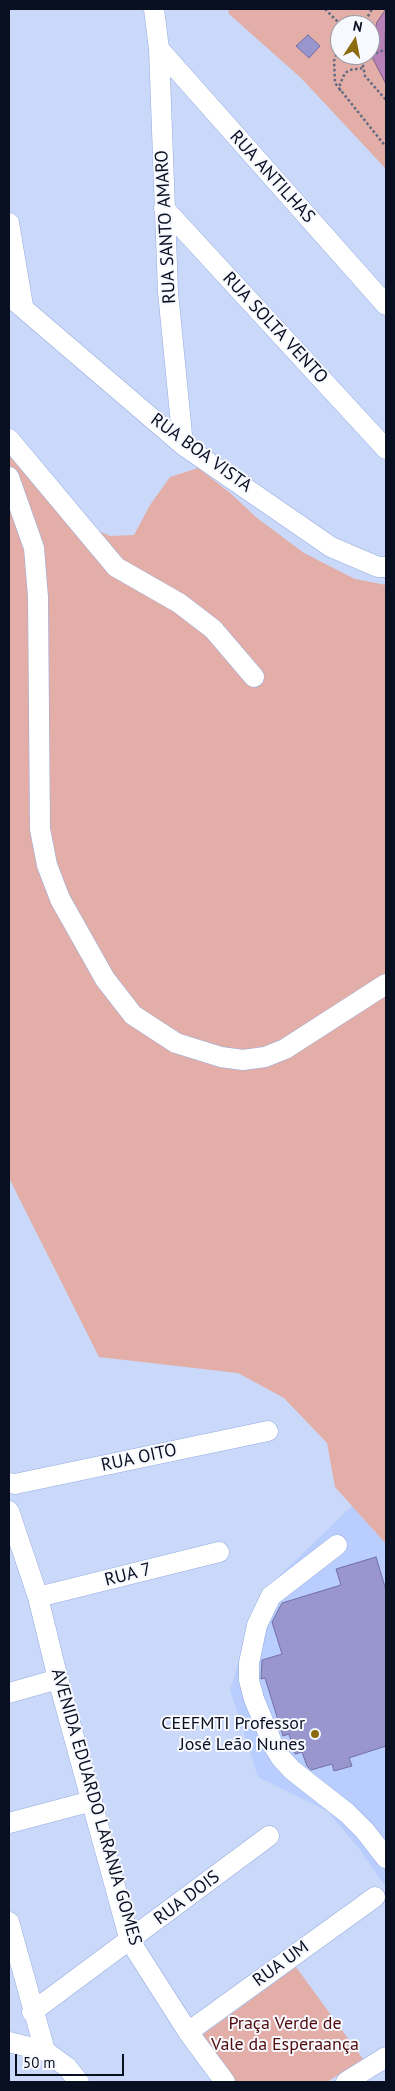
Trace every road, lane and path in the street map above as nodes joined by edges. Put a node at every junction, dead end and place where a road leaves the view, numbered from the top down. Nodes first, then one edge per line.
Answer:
1 (154, 9) edge
2 (159, 49) junction
3 (334, 65) edge
4 (363, 65) edge
5 (363, 68) junction
6 (340, 91) junction
7 (386, 100) edge
8 (386, 147) edge
9 (164, 208) junction
10 (9, 223) edge
11 (16, 301) edge
12 (386, 305) edge
13 (9, 439) edge
14 (183, 445) junction
15 (386, 449) edge
16 (9, 477) edge
17 (386, 567) edge
18 (254, 678) dead end
19 (386, 984) edge
20 (268, 1431) dead end
21 (9, 1483) edge
22 (9, 1511) edge
23 (337, 1545) dead end
24 (219, 1552) dead end
25 (38, 1598) junction
26 (58, 1679) junction
27 (9, 1692) edge
28 (92, 1802) junction
29 (9, 1823) edge
30 (269, 1836) dead end
31 (386, 1858) edge
32 (375, 1896) dead end
33 (9, 1922) edge
34 (130, 1941) junction
35 (32, 2012) junction
36 (188, 2032) junction
37 (9, 2042) edge
38 (45, 2051) junction
39 (386, 2057) edge
40 (79, 2082) edge
41 (225, 2082) edge
42 (346, 2082) edge

1 - 2 street, RUA SANTO AMARO
2 - 9 street, RUA SANTO AMARO
2 - 12 street, RUA ANTILHAS
3 - 6 path
4 - 5 path
5 - 6 path
5 - 7 path
6 - 8 path
9 - 14 street, RUA SANTO AMARO
9 - 15 street, RUA SOLTA VENTO
10 - 11 street
11 - 14 street, RUA BOA VISTA
13 - 18 street
14 - 17 street, RUA BOA VISTA
16 - 19 street
20 - 21 street, RUA OITO
22 - 25 street, AVENIDA EDUARDO LARANJA GOMES
23 - 31 street
24 - 25 street, RUA 7
25 - 26 street, AVENIDA EDUARDO LARANJA GOMES
26 - 27 street
26 - 28 street, AVENIDA EDUARDO LARANJA GOMES
28 - 29 street
28 - 34 street, AVENIDA EDUARDO LARANJA GOMES
30 - 34 street, RUA DOIS
32 - 36 street, RUA UM
33 - 35 street
34 - 35 street, RUA DOIS
34 - 36 street, AVENIDA EDUARDO LARANJA GOMES
35 - 38 street
36 - 41 street, AVENIDA EDUARDO LARANJA GOMES
37 - 38 street
38 - 40 street
39 - 42 street

